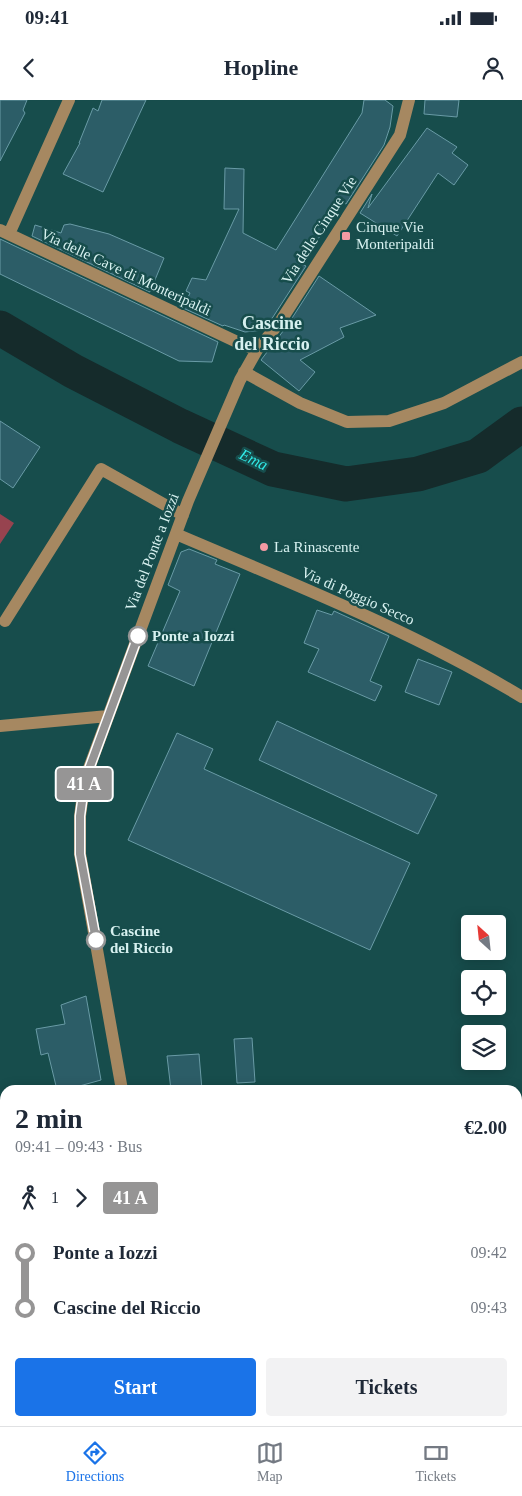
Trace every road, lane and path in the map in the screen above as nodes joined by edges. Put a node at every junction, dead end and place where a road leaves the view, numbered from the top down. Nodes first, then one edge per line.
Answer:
1 (68, 100) edge
2 (409, 100) edge
3 (4, 232) edge
4 (257, 350) junction
5 (522, 362) edge
6 (242, 376) junction
7 (183, 515) junction
8 (176, 534) junction
9 (5, 621) dead end
10 (522, 698) edge
11 (108, 716) junction
12 (0, 726) edge
13 (118, 1085) edge

1 - 3 street, Via delle Cave di Monteripaldi
2 - 4 street, Via delle Cinque Vie
3 - 4 street, Via delle Cave di Monteripaldi
4 - 6 street, Via delle Cinque Vie
5 - 6 street
6 - 7 street, Via del Ponte a Iozzi
7 - 8 street, Via del Ponte a Iozzi
7 - 9 street
8 - 10 street, Via di Poggio Secco
8 - 11 street, Via del Ponte a Iozzi
11 - 12 street
11 - 13 street, Via del Ponte a Iozzi

